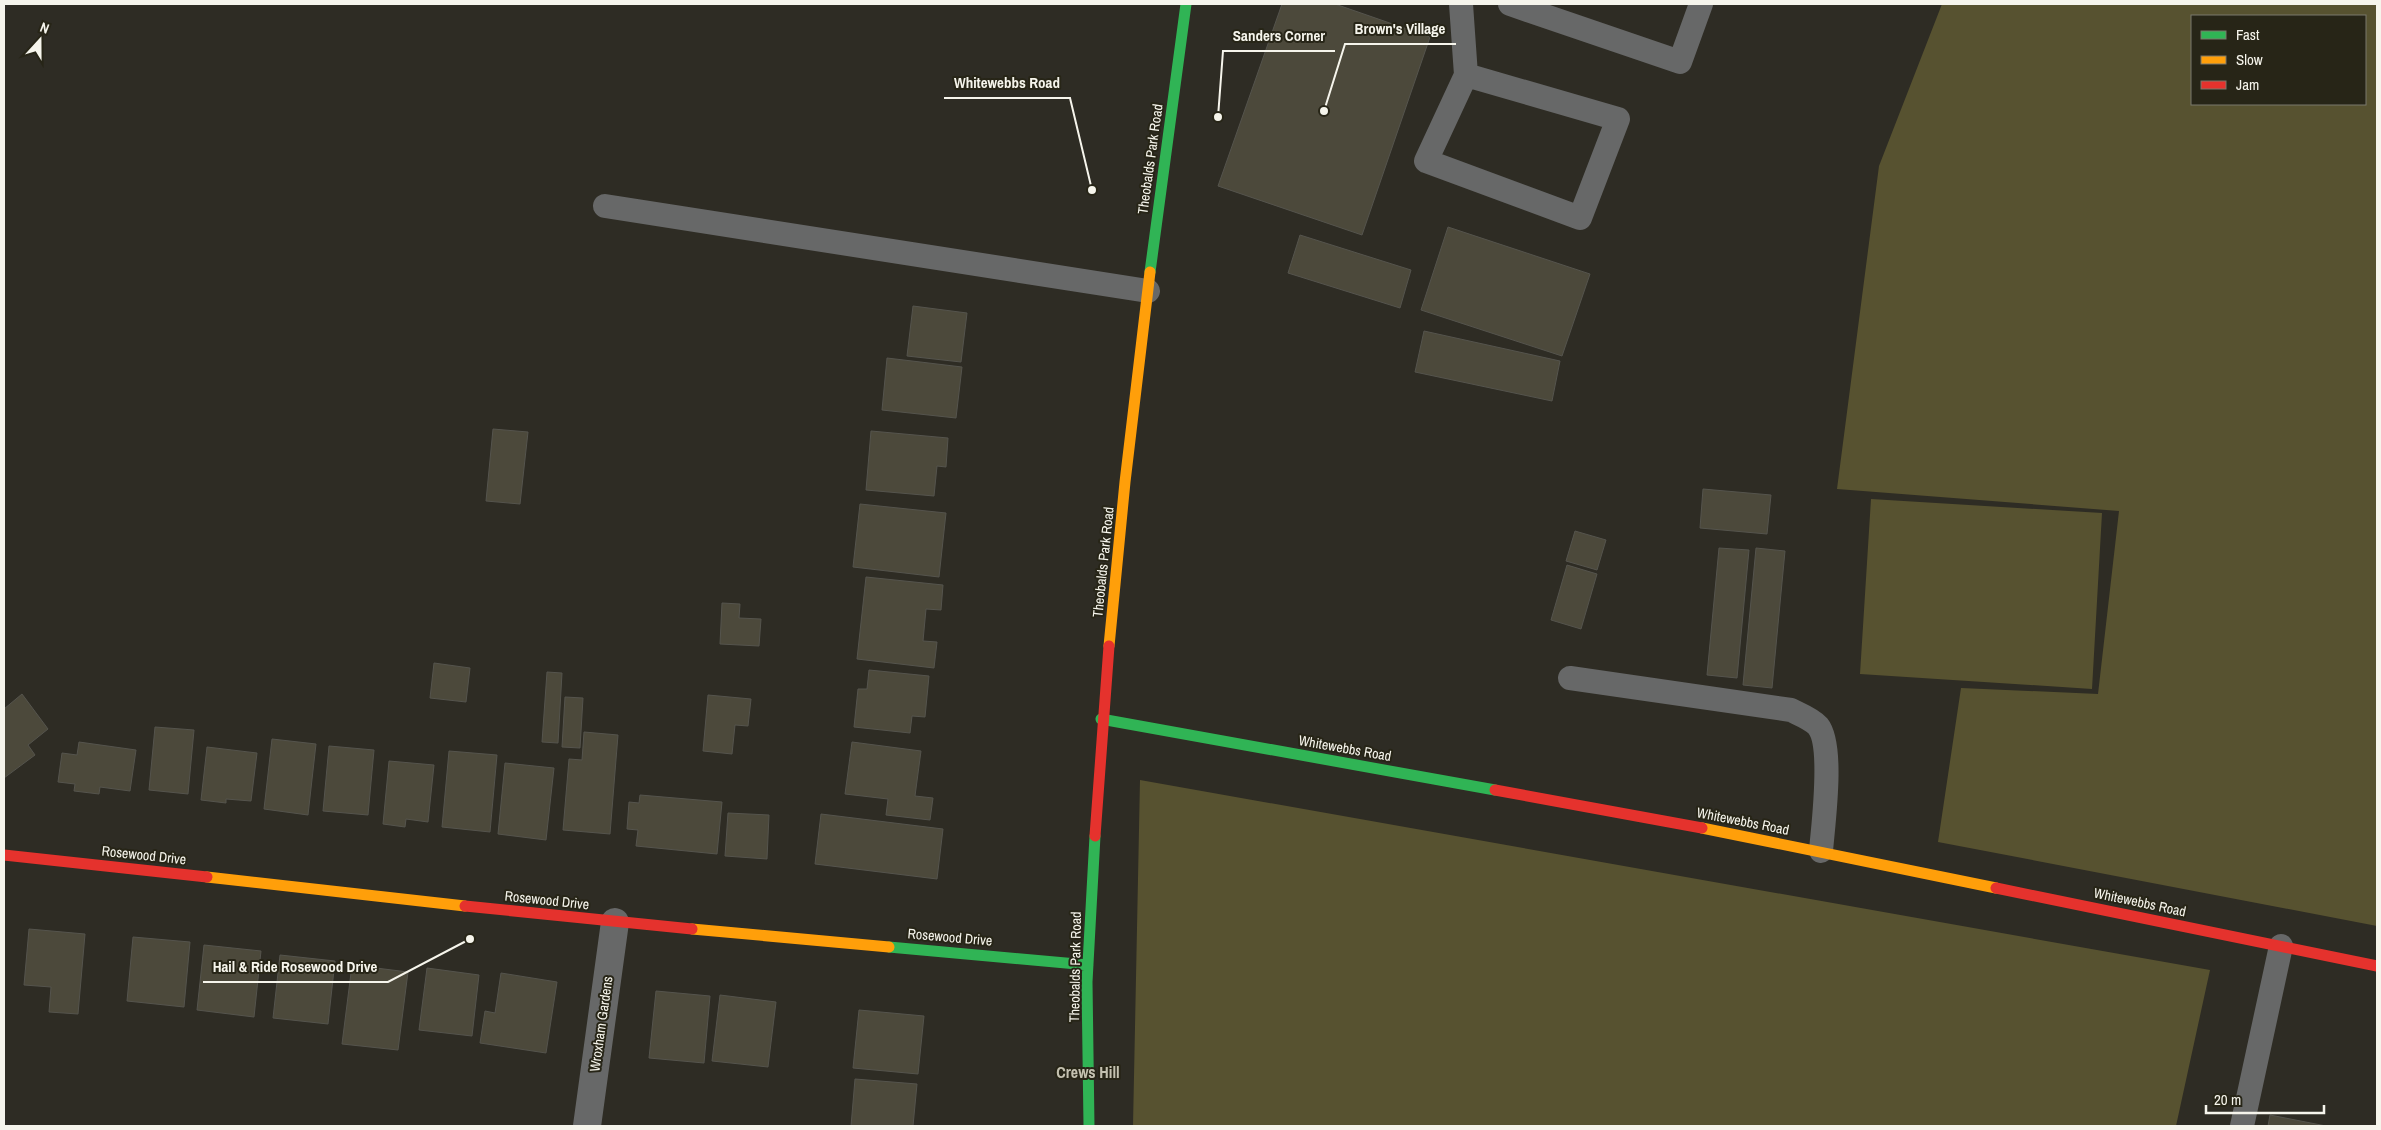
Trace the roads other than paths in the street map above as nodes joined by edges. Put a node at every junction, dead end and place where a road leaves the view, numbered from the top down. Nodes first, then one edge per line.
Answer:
1 (1186, 4) edge
2 (1461, 4) edge
3 (1510, 4) edge
4 (1701, 4) edge
5 (1466, 74) junction
6 (605, 206) dead end
7 (1148, 291) junction
8 (1570, 678) dead end
9 (1101, 719) junction
10 (1821, 852) junction
11 (4, 855) edge
12 (615, 922) junction
13 (2281, 946) junction
14 (1088, 965) junction
15 (2377, 966) edge
16 (588, 1126) edge
17 (1089, 1126) edge
18 (2242, 1126) edge

1 - 7 street, Theobalds Park Road
2 - 5 lane
3 - 4 lane
5 - 5 lane
6 - 7 lane
7 - 9 street, Theobalds Park Road
8 - 10 lane
9 - 10 street, Whitewebbs Road
9 - 14 street, Theobalds Park Road
10 - 13 street, Whitewebbs Road
11 - 12 street, Rosewood Drive
12 - 14 street, Rosewood Drive
12 - 16 street, Wroxham Gardens
13 - 15 street, Whitewebbs Road
13 - 18 lane
14 - 17 street, Theobalds Park Road

